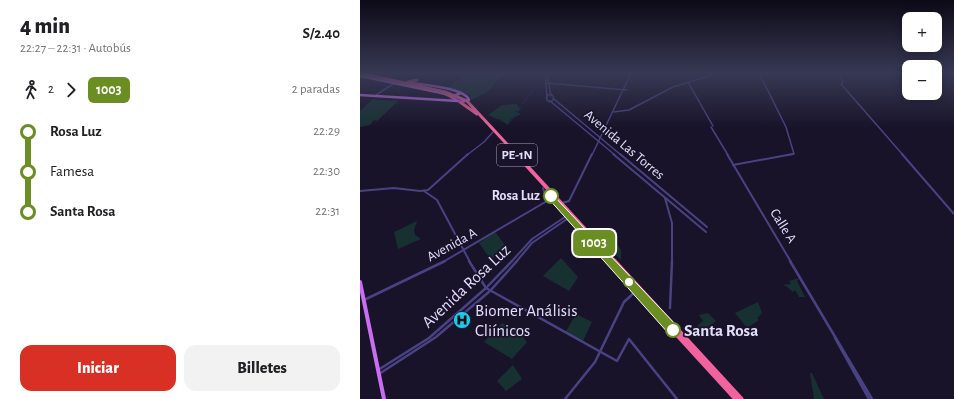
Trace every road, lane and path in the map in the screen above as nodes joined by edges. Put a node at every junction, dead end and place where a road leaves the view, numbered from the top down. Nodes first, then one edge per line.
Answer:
1 (380, 92) edge
2 (433, 92) edge
3 (438, 92) edge
4 (439, 92) edge
5 (455, 92) edge
6 (547, 92) edge
7 (550, 92) edge
8 (624, 92) edge
9 (665, 92) edge
10 (693, 92) edge
11 (768, 92) edge
12 (848, 92) edge
13 (445, 93) junction
14 (462, 93) junction
15 (360, 96) edge
16 (374, 96) junction
17 (452, 96) junction
18 (551, 96) junction
19 (547, 97) junction
20 (401, 99) junction
21 (554, 99) junction
22 (462, 101) junction
23 (550, 101) junction
24 (614, 112) junction
25 (493, 132) junction
26 (600, 140) junction
27 (734, 165) junction
28 (543, 188) junction
29 (360, 191) edge
30 (424, 191) junction
31 (664, 191) junction
32 (665, 196) junction
33 (546, 201) junction
34 (558, 202) junction
35 (568, 214) junction
36 (954, 214) edge
37 (707, 228) dead end
38 (706, 232) dead end
39 (463, 251) junction
40 (360, 282) edge
41 (486, 288) junction
42 (490, 291) junction
43 (637, 291) junction
44 (363, 301) junction
45 (670, 308) dead end
46 (601, 353) junction
47 (378, 372) junction
48 (384, 399) edge
49 (565, 399) edge
50 (677, 399) edge
51 (736, 399) edge
52 (741, 399) edge
53 (870, 399) edge

1 - 16 street
2 - 17 highway, PE-1N
3 - 13 main road
4 - 13 highway, PE-1N
5 - 14 main road
6 - 19 street
7 - 18 street
8 - 24 street
9 - 24 street
10 - 27 street, Calle A
11 - 27 street
12 - 36 street
13 - 17 highway
14 - 17 main road
14 - 22 main road
15 - 16 main road
15 - 20 main road
16 - 20 main road
17 - 22 highway, PE-1N
17 - 22 main road
18 - 19 street
18 - 21 street, Avenida Las Torres
19 - 23 street, Avenida Las Torres
20 - 22 main road
21 - 23 street
21 - 26 street, Avenida Las Torres
22 - 25 highway, PE-1N
22 - 34 highway, PE-1N
23 - 26 street, Avenida Las Torres
24 - 26 street
25 - 28 highway, PE-1N
25 - 30 street
26 - 31 street, Avenida Las Torres
26 - 32 street, Avenida Las Torres
26 - 34 street
26 - 35 street
27 - 53 street, Calle A
28 - 33 street
28 - 34 highway, PE-1N
29 - 30 street
30 - 39 street
31 - 32 street
31 - 37 street, Avenida Las Torres
32 - 38 street, Avenida Las Torres
32 - 45 street
33 - 34 street
33 - 39 street, Avenida A
34 - 35 highway, PE-1N
35 - 41 street, Avenida Rosa Luz
35 - 42 street, Avenida Rosa Luz
35 - 43 highway, PE-1N
35 - 52 highway, PE-1N
39 - 41 street
39 - 44 street, Avenida A
40 - 44 main road
41 - 42 street
41 - 47 street, Avenida Rosa Luz
42 - 46 street
42 - 47 street, Avenida Rosa Luz
43 - 46 street
43 - 51 highway, PE-1N
44 - 47 main road
46 - 49 street
46 - 50 street
47 - 48 main road

